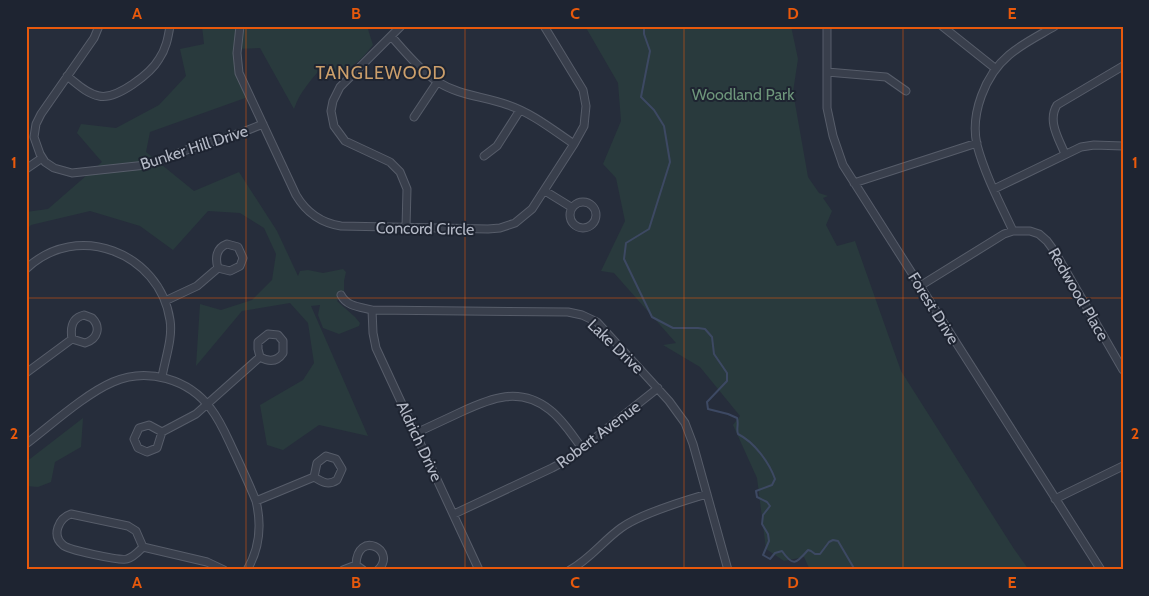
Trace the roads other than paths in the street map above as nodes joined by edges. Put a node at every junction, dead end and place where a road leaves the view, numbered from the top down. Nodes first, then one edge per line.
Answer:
1 (99, 26) edge
2 (170, 26) edge
3 (240, 26) edge
4 (401, 26) edge
5 (544, 26) edge
6 (827, 26) edge
7 (942, 26) edge
8 (1055, 26) edge
9 (391, 36) junction
10 (1123, 66) edge
11 (996, 69) junction
12 (827, 72) junction
13 (69, 77) junction
14 (438, 81) junction
15 (906, 91) dead end
16 (520, 110) junction
17 (414, 117) dead end
18 (263, 124) junction
19 (977, 143) junction
20 (574, 144) junction
21 (1123, 146) edge
22 (1065, 154) junction
23 (484, 156) dead end
24 (42, 158) junction
25 (26, 169) edge
26 (854, 183) junction
27 (994, 189) junction
28 (545, 191) junction
29 (571, 207) dead end
30 (406, 227) junction
31 (1013, 231) junction
32 (218, 268) junction
33 (26, 269) edge
34 (920, 286) junction
35 (341, 295) dead end
36 (165, 301) junction
37 (372, 310) junction
38 (72, 339) dead end
39 (260, 358) dead end
40 (1123, 370) edge
41 (26, 373) edge
42 (162, 377) junction
43 (658, 388) junction
44 (207, 404) junction
45 (162, 432) junction
46 (416, 433) junction
47 (27, 443) edge
48 (582, 448) junction
49 (1123, 466) edge
50 (314, 476) dead end
51 (707, 494) junction
52 (1055, 499) junction
53 (256, 501) junction
54 (454, 514) junction
55 (143, 547) junction
56 (359, 567) edge
57 (224, 570) edge
58 (247, 570) edge
59 (342, 570) edge
60 (378, 570) edge
61 (479, 570) edge
62 (570, 570) edge
63 (728, 570) edge
64 (1101, 570) edge

1 - 13 street
2 - 13 street
3 - 18 street, Concord Circle
4 - 9 street
5 - 20 street, Concord Circle
6 - 12 street, Forest Drive
7 - 11 street
8 - 11 street
9 - 14 street
9 - 30 street
10 - 22 street
11 - 19 street
12 - 15 street
12 - 26 street, Forest Drive
13 - 24 street
14 - 16 street
14 - 17 street
16 - 20 street
16 - 23 street
18 - 24 street, Bunker Hill Drive
18 - 30 street, Concord Circle
19 - 26 street
19 - 27 street
20 - 28 street, Concord Circle
21 - 22 street
22 - 27 street
24 - 25 street
26 - 34 street, Forest Drive
27 - 31 street
28 - 29 street
28 - 30 street, Concord Circle
31 - 34 street
31 - 40 street, Redwood Place
32 - 32 street
32 - 36 street
33 - 36 street
34 - 52 street, Forest Drive
35 - 37 street, Lake Drive
36 - 42 street
37 - 43 street, Lake Drive
37 - 46 street, Aldrich Drive
38 - 41 street
39 - 44 street
42 - 44 street
42 - 47 street
43 - 48 street, Robert Avenue
43 - 51 street, Lake Drive
44 - 45 street
44 - 53 street
45 - 45 street
46 - 48 street
46 - 54 street, Aldrich Drive
48 - 54 street, Robert Avenue
49 - 52 street
50 - 53 street
51 - 62 street
51 - 63 street, Lake Drive
52 - 64 street, Forest Drive
53 - 58 street
54 - 61 street, Aldrich Drive
55 - 55 street
55 - 57 street
56 - 59 street
56 - 60 street

